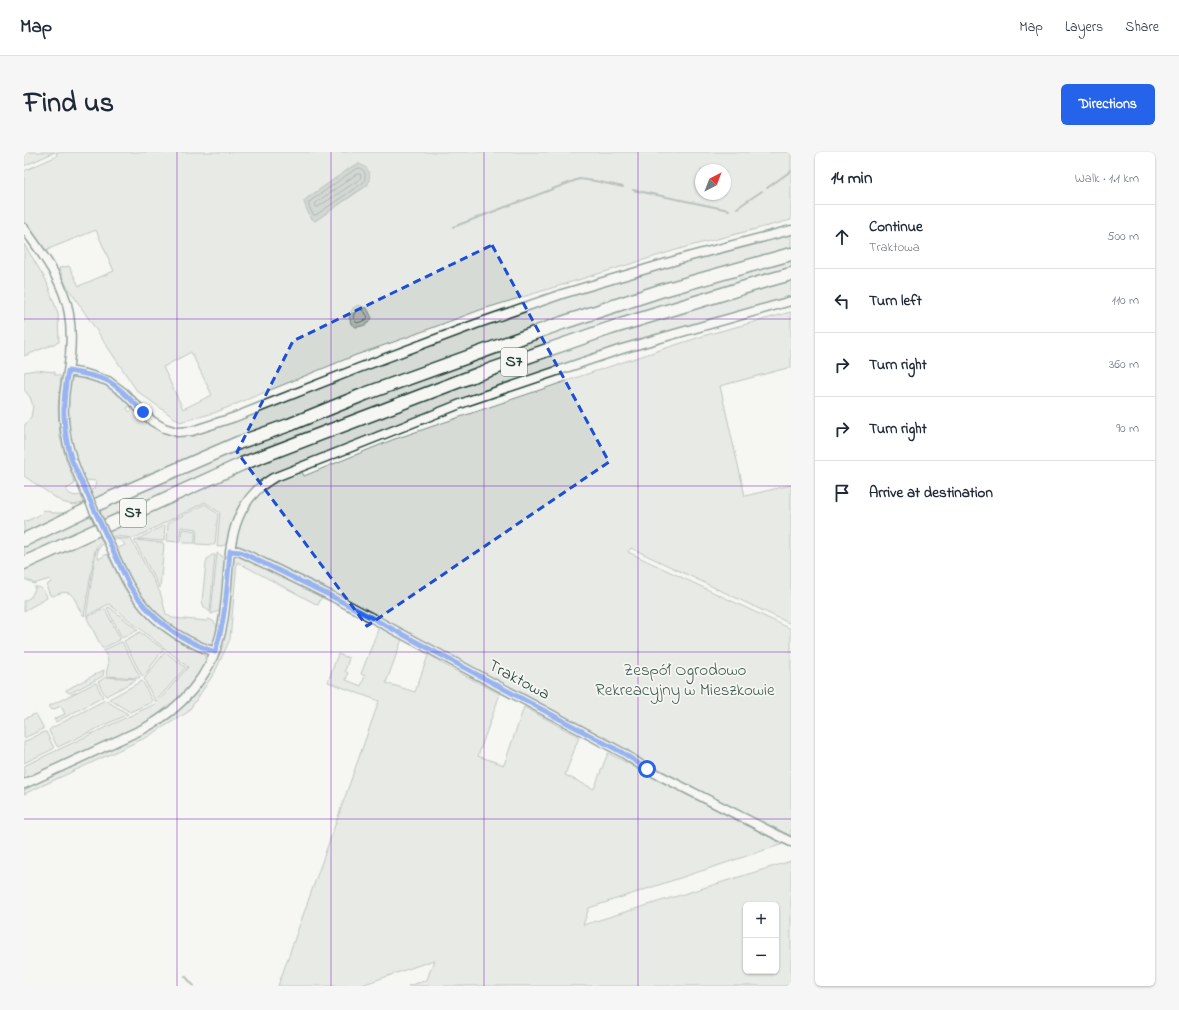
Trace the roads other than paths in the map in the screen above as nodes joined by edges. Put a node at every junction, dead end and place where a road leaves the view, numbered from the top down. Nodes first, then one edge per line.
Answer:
1 (24, 228) edge
2 (791, 230) edge
3 (791, 254) edge
4 (791, 274) edge
5 (791, 301) edge
6 (68, 371) junction
7 (111, 498) junction
8 (69, 509) dead end
9 (24, 540) edge
10 (230, 551) junction
11 (24, 563) edge
12 (215, 652) junction
13 (24, 784) edge
14 (791, 842) edge

1 - 6 street
2 - 6 street
3 - 7 highway, S7
4 - 11 highway, S7
5 - 10 street
6 - 12 street, bridge
7 - 8 highway
7 - 9 highway, S7
10 - 12 street
10 - 14 street, Traktowa
12 - 13 street

